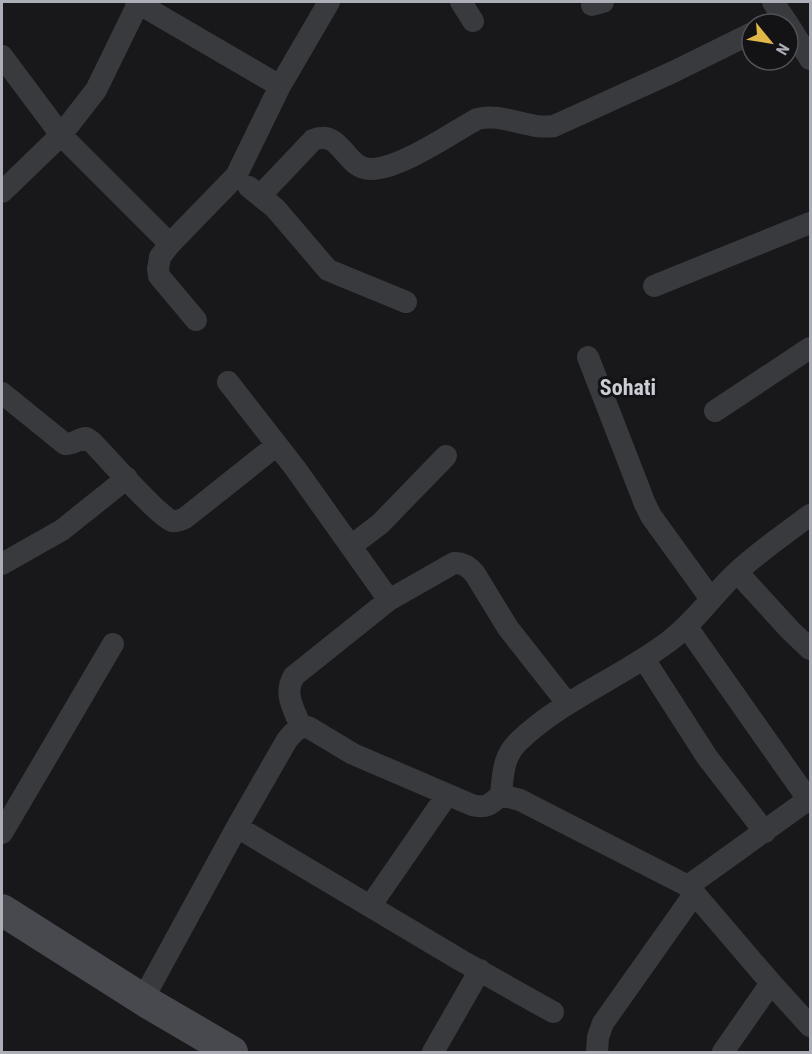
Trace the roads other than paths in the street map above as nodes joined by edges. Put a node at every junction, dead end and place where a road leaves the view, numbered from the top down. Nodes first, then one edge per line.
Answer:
1 (137, 2) edge
2 (329, 2) edge
3 (740, 39) edge
4 (800, 45) edge
5 (2, 56) edge
6 (810, 59) edge
7 (280, 86) junction
8 (61, 135) junction
9 (236, 176) junction
10 (2, 192) edge
11 (260, 196) junction
12 (810, 223) edge
13 (170, 244) junction
14 (654, 286) dead end
15 (406, 302) dead end
16 (196, 320) dead end
17 (810, 348) edge
18 (588, 357) dead end
19 (228, 382) dead end
20 (2, 393) edge
21 (715, 411) dead end
22 (277, 445) junction
23 (446, 456) dead end
24 (127, 478) junction
25 (810, 515) edge
26 (351, 546) junction
27 (2, 564) edge
28 (737, 572) junction
29 (711, 599) junction
30 (389, 600) junction
31 (687, 627) junction
32 (113, 644) dead end
33 (810, 649) edge
34 (644, 659) junction
35 (567, 703) junction
36 (301, 727) junction
37 (447, 795) junction
38 (501, 795) junction
39 (810, 800) edge
40 (237, 827) junction
41 (765, 832) junction
42 (2, 833) edge
43 (692, 890) junction
44 (370, 905) junction
45 (2, 910) edge
46 (480, 970) junction
47 (771, 983) junction
48 (143, 999) junction
49 (553, 1012) dead end
50 (810, 1026) edge
51 (232, 1053) edge
52 (433, 1053) edge
53 (597, 1053) edge
54 (723, 1053) edge

1 - 7 street
1 - 8 street
2 - 7 street
3 - 11 street
4 - 6 street
5 - 8 street
7 - 9 street
8 - 10 street
8 - 13 street
9 - 11 street
9 - 13 street
11 - 15 street
12 - 14 street
13 - 16 street
17 - 21 street
18 - 29 street
19 - 22 street
20 - 24 street
22 - 24 street
22 - 26 street
23 - 26 street
24 - 27 street
25 - 28 street
26 - 30 street
28 - 29 street
28 - 33 street
29 - 31 street
30 - 35 street
30 - 36 street
31 - 34 street
31 - 39 street
32 - 42 street
34 - 35 street
34 - 41 street
35 - 38 street
36 - 37 street
36 - 40 street
37 - 38 street
37 - 44 street
38 - 43 street
39 - 41 street
40 - 44 street
40 - 48 street
41 - 43 street
43 - 47 street
43 - 53 street
44 - 46 street
45 - 48 main road
46 - 49 street
46 - 52 street
47 - 50 street
47 - 54 street
48 - 51 main road

